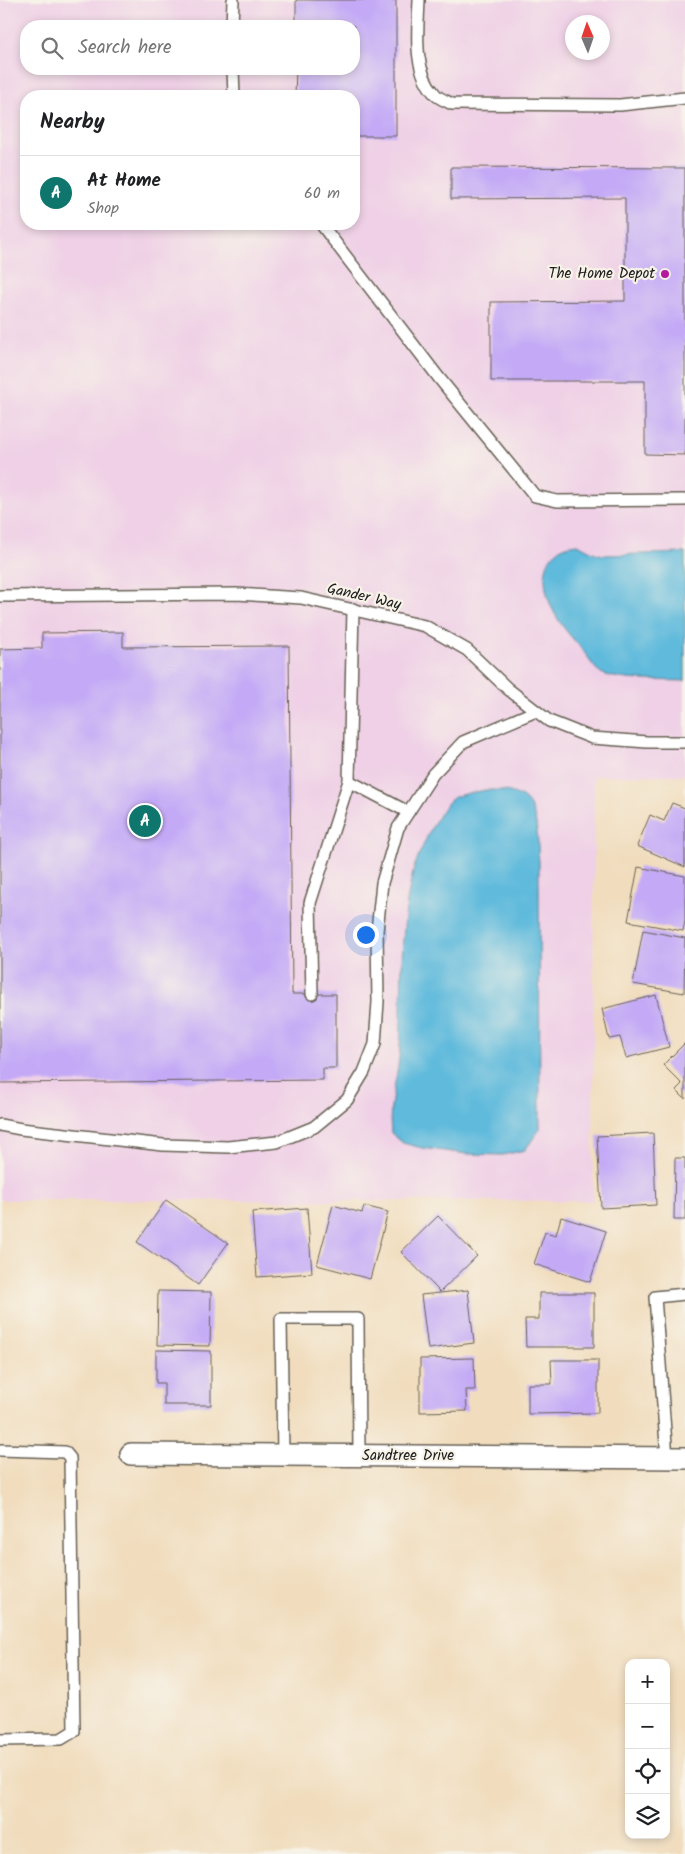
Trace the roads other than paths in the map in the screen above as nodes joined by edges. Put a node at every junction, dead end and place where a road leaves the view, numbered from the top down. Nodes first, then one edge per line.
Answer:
1 (233, 0) edge
2 (419, 0) edge
3 (232, 20) edge
4 (232, 75) edge
5 (234, 90) edge
6 (685, 98) edge
7 (326, 230) edge
8 (685, 500) edge
9 (0, 596) edge
10 (353, 609) junction
11 (536, 711) junction
12 (685, 742) edge
13 (349, 781) junction
14 (408, 812) junction
15 (312, 994) dead end
16 (0, 1125) edge
17 (685, 1294) edge
18 (0, 1450) edge
19 (132, 1454) dead end
20 (283, 1455) junction
21 (359, 1456) junction
22 (676, 1458) edge
23 (0, 1740) edge

1 - 3 lane
2 - 6 lane
4 - 5 lane
7 - 8 lane
9 - 10 lane, Gander Way
10 - 11 lane, Gander Way
10 - 13 lane
11 - 12 lane, Gander Way
11 - 14 lane
13 - 14 lane
13 - 15 lane
14 - 16 lane
17 - 22 lane
18 - 23 lane
19 - 20 street, Sandtree Drive
20 - 21 street, Sandtree Drive
20 - 21 lane
21 - 22 street, Sandtree Drive

